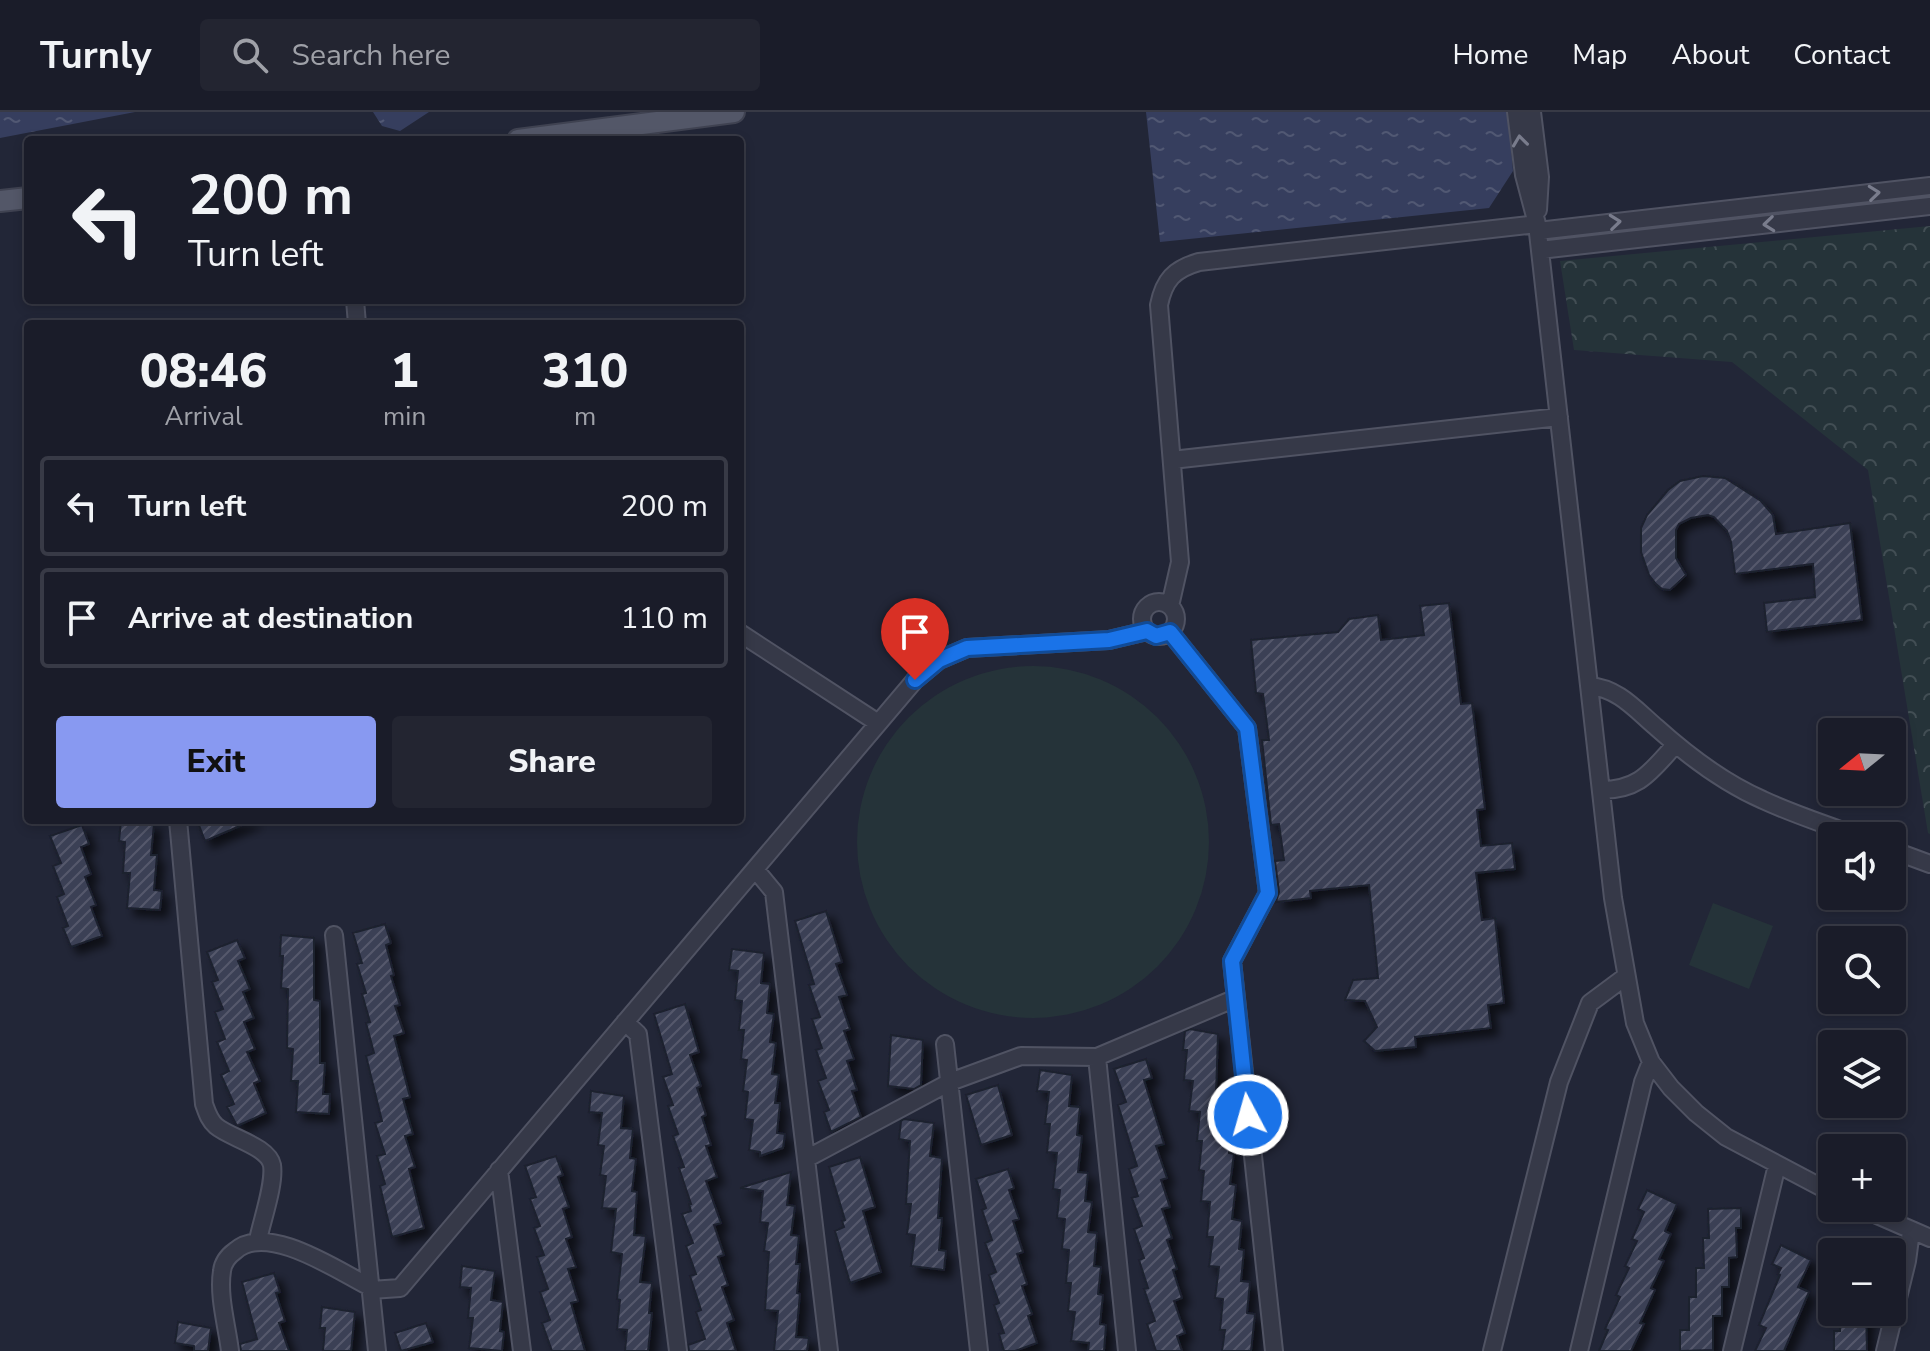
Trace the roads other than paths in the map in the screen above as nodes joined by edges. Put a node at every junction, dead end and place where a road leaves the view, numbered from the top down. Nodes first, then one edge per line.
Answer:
1 (734, 112) edge
2 (1516, 112) edge
3 (1532, 112) edge
4 (549, 136) edge
5 (1930, 186) edge
6 (24, 198) edge
7 (0, 201) edge
8 (1930, 206) edge
9 (1537, 227) junction
10 (1540, 250) junction
11 (1559, 417) junction
12 (1172, 460) junction
13 (1170, 606) junction
14 (1147, 631) junction
15 (1170, 632) junction
16 (744, 636) edge
17 (1589, 686) junction
18 (878, 723) junction
19 (1675, 745) junction
20 (1601, 790) junction
21 (1820, 822) edge
22 (178, 824) edge
23 (1906, 855) edge
24 (1930, 864) edge
25 (755, 869) junction
26 (334, 935) dead end
27 (1625, 977) junction
28 (1236, 998) junction
29 (625, 1022) junction
30 (945, 1044) dead end
31 (1097, 1057) junction
32 (1651, 1062) junction
33 (950, 1082) junction
34 (806, 1159) junction
35 (1777, 1165) junction
36 (499, 1170) junction
37 (1818, 1186) edge
38 (1891, 1222) edge
39 (1911, 1231) junction
40 (1930, 1238) edge
41 (258, 1240) junction
42 (371, 1288) junction
43 (230, 1351) edge
44 (377, 1351) edge
45 (522, 1351) edge
46 (678, 1351) edge
47 (829, 1351) edge
48 (979, 1351) edge
49 (1127, 1351) edge
50 (1274, 1351) edge
51 (1492, 1351) edge
52 (1579, 1351) edge
53 (1732, 1351) edge
54 (1885, 1351) edge

1 - 4 main road
9 -> 2 street
3 - 9 street
9 -> 5 street
6 - 7 main road
8 -> 10 street
9 - 10 street
9 - 12 street
10 - 11 street
11 - 12 street
11 - 17 street
12 - 13 street
13 - 14 street
13 - 15 street
14 - 15 street
14 - 18 street
15 - 28 street
16 - 18 street
17 - 19 street
17 - 20 street
18 - 25 street
19 - 20 street
19 - 21 street
20 - 27 street
22 - 41 street
23 - 24 street
25 - 29 street
25 - 34 street
26 - 42 street
27 - 32 street
27 - 51 street
28 - 31 street
28 - 50 street
29 - 36 street
29 - 46 street
30 - 33 street
31 - 33 street
31 - 49 street
32 - 35 street
32 - 52 street
33 - 34 street
33 - 48 street
34 - 47 street
35 - 37 street
35 - 53 street
36 - 42 street
36 - 45 street
38 - 39 street
39 - 40 street
39 - 54 street
41 - 42 street
41 - 43 street
42 - 44 street

